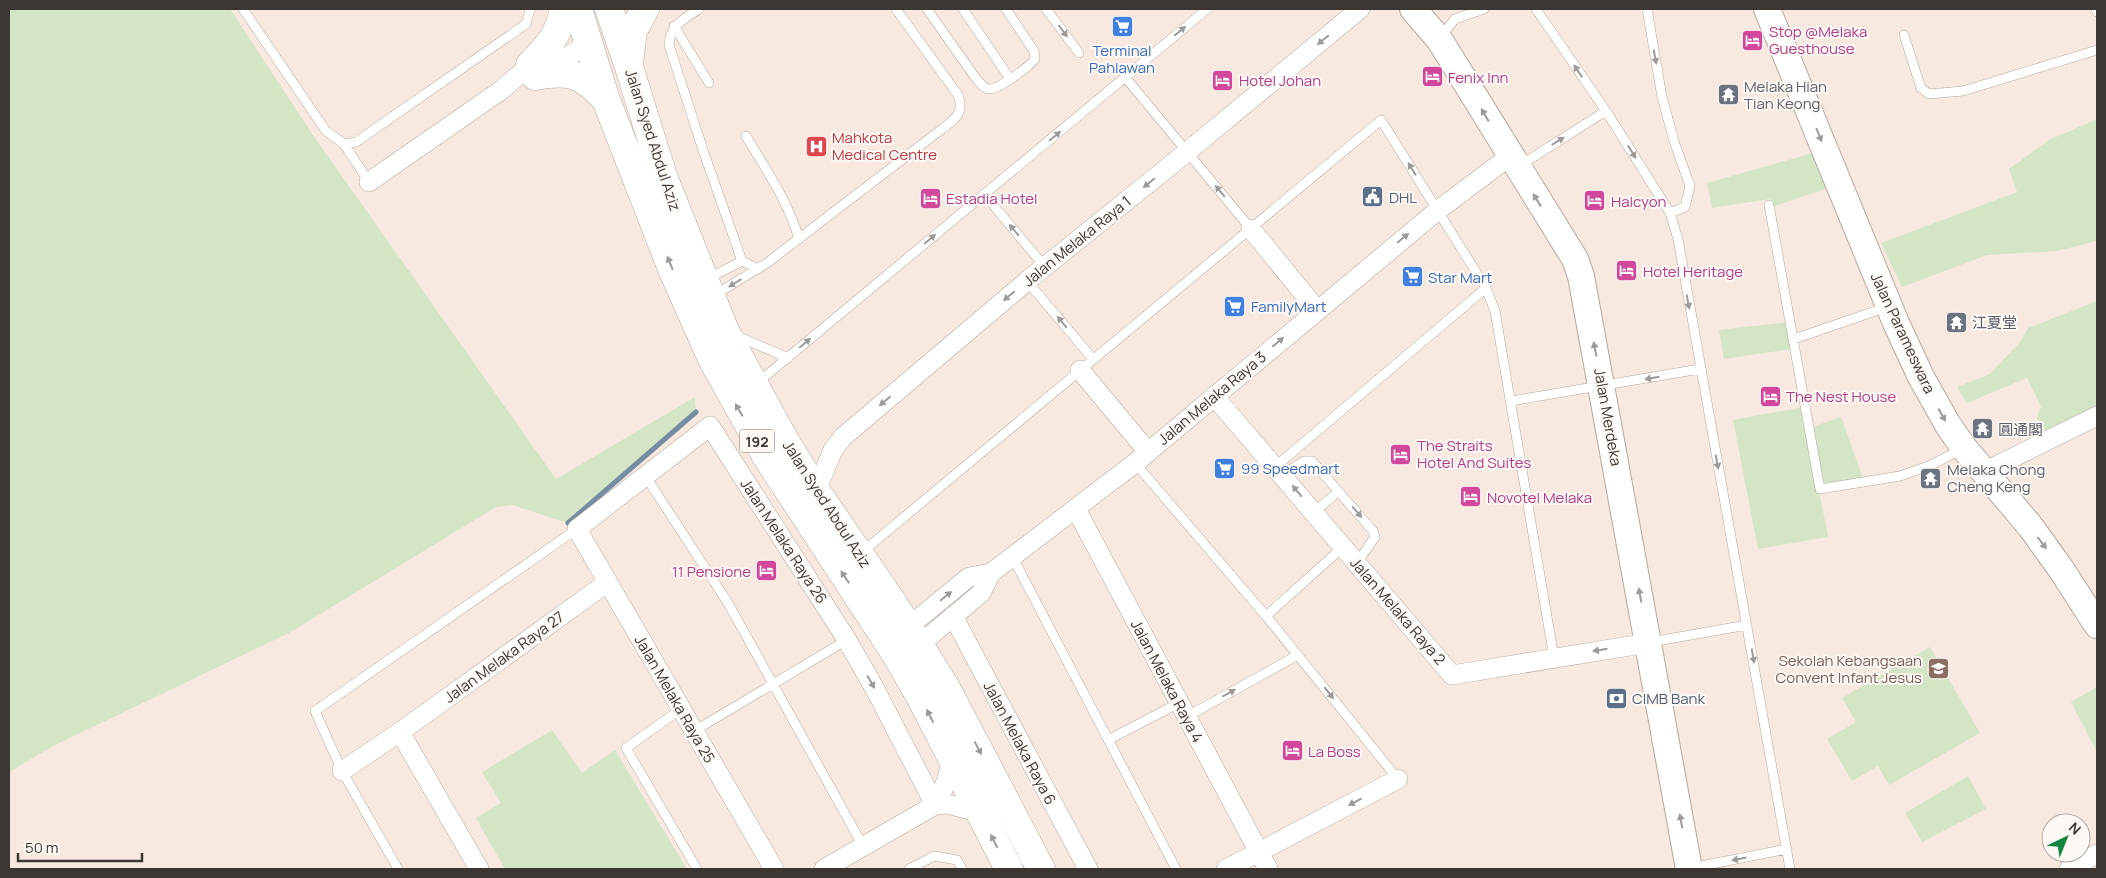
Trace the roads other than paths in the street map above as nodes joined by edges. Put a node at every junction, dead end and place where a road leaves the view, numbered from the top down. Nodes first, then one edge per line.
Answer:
1 (243, 9) edge
2 (530, 9) edge
3 (638, 9) edge
4 (645, 9) edge
5 (700, 9) edge
6 (896, 9) edge
7 (927, 9) edge
8 (963, 9) edge
9 (1006, 9) edge
10 (1046, 9) edge
11 (1207, 9) edge
12 (1360, 9) edge
13 (1413, 9) edge
14 (1484, 9) edge
15 (1536, 9) edge
16 (1647, 9) edge
17 (1768, 9) edge
18 (591, 18) edge
19 (674, 26) junction
20 (1434, 26) edge
21 (1904, 35) dead end
22 (2097, 50) edge
23 (1079, 53) dead end
24 (629, 67) junction
25 (532, 71) junction
26 (1125, 77) junction
27 (1010, 79) junction
28 (709, 83) dead end
29 (606, 100) junction
30 (1606, 111) junction
31 (746, 136) dead end
32 (344, 144) junction
33 (1188, 152) junction
34 (1514, 162) junction
35 (370, 182) joint
36 (984, 194) junction
37 (1769, 205) dead end
38 (1437, 211) junction
39 (1670, 214) junction
40 (1251, 229) junction
41 (799, 239) junction
42 (742, 261) junction
43 (1045, 267) junction
44 (758, 269) junction
45 (1027, 281) junction
46 (1486, 288) junction
47 (708, 289) junction
48 (1890, 306) junction
49 (1316, 310) junction
50 (725, 331) junction
51 (1794, 339) junction
52 (788, 358) junction
53 (1087, 365) junction
54 (1700, 369) junction
55 (754, 386) junction
56 (1602, 386) junction
57 (1214, 396) junction
58 (1511, 402) junction
59 (2097, 416) edge
60 (1964, 448) junction
61 (1142, 457) junction
62 (1279, 470) junction
63 (1984, 472) junction
64 (646, 476) junction
65 (816, 491) junction
66 (1338, 492) junction
67 (1076, 509) junction
68 (1314, 512) junction
69 (577, 529) junction
70 (1344, 548) junction
71 (860, 554) junction
72 (1013, 558) junction
73 (1357, 563) junction
74 (991, 573) junction
75 (608, 582) junction
76 (953, 616) junction
77 (1266, 616) junction
78 (2096, 619) edge
79 (1747, 625) junction
80 (914, 636) junction
81 (847, 640) junction
82 (1648, 643) junction
83 (1298, 655) junction
84 (1554, 658) junction
85 (772, 684) junction
86 (681, 709) junction
87 (1183, 710) junction
88 (694, 731) junction
89 (400, 732) junction
90 (1108, 740) junction
91 (952, 759) junction
92 (342, 771) junction
93 (1398, 779) joint
94 (934, 805) junction
95 (979, 812) junction
96 (863, 846) junction
97 (1786, 849) junction
98 (1259, 852) junction
99 (2097, 854) edge
100 (398, 869) edge
101 (479, 869) edge
102 (697, 869) edge
103 (774, 869) edge
104 (824, 869) edge
105 (909, 869) edge
106 (962, 869) edge
107 (1008, 869) edge
108 (1042, 869) edge
109 (1088, 869) edge
110 (1176, 869) edge
111 (1226, 869) edge
112 (1268, 869) edge
113 (1687, 869) edge
114 (1790, 869) edge
115 (2069, 869) edge

1 - 32 lane
2 - 32 lane
3 - 18 main road
4 - 24 main road
5 - 19 lane
6 - 41 lane
7 - 27 lane
8 - 27 lane
9 - 27 lane
10 -> 23 lane
26 -> 11 lane
12 -> 33 street, Jalan Melaka Raya 1
13 - 20 main road, Jalan Merdeka
14 - 20 lane
30 -> 15 lane
16 -> 39 lane
17 -> 48 main road, Jalan Parameswara
18 - 24 main road, Jalan Syed Abdul Aziz / 192
18 - 25 street
18 - 25 main road
18 - 29 main road, Jalan Syed Abdul Aziz / 192
19 - 28 lane
19 - 42 lane
34 -> 20 main road, Jalan Merdeka
21 - 22 lane
24 - 47 main road, Jalan Syed Abdul Aziz / 192
25 - 29 main road
25 - 35 street
26 - 33 lane
36 -> 26 lane
91 -> 29 main road, Jalan Syed Abdul Aziz / 192
34 -> 30 lane
30 -> 39 lane
31 - 41 lane
32 - 35 lane
40 -> 33 lane
33 -> 43 street, Jalan Melaka Raya 1
34 - 38 street, Jalan Melaka Raya 3
56 -> 34 main road, Jalan Merdeka
43 -> 36 lane
52 -> 36 lane
37 - 51 lane
38 -> 40 lane
38 - 46 lane
49 -> 38 street, Jalan Melaka Raya 3
39 -> 54 lane
40 - 49 street
40 - 53 lane
41 - 44 lane
42 - 44 lane
42 - 47 lane
43 - 45 street, Jalan Melaka Raya 1
44 -> 47 lane
53 -> 45 lane
45 -> 65 street, Jalan Melaka Raya 1
46 - 58 lane
46 - 62 lane
47 - 50 main road, Jalan Syed Abdul Aziz / 192
48 - 51 lane
48 -> 60 main road, Jalan Parameswara
57 -> 49 street, Jalan Melaka Raya 3
50 - 52 lane
50 - 55 main road, Jalan Syed Abdul Aziz / 192
51 - 60 lane
52 - 55 lane
53 - 61 street
53 - 71 lane
54 -> 56 lane
54 -> 79 lane
55 - 65 main road, Jalan Syed Abdul Aziz / 192
56 - 58 lane
82 -> 56 main road, Jalan Merdeka
57 - 61 street, Jalan Melaka Raya 3
57 - 62 street, Jalan Melaka Raya 2
58 - 84 lane
59 - 63 street
60 - 63 main road, Jalan Parameswara
61 - 67 street, Jalan Melaka Raya 3
61 - 77 lane
62 - 66 lane
68 -> 62 street, Jalan Melaka Raya 2
63 -> 78 main road, Jalan Parameswara
64 - 69 street, Jalan Melaka Raya 26
64 - 81 street, Jalan Melaka Raya 26
64 - 85 lane
65 - 71 main road, Jalan Syed Abdul Aziz / 192
66 - 68 lane
66 -> 73 lane
67 - 72 street, Jalan Melaka Raya 3
67 - 87 street, Jalan Melaka Raya 4
68 - 70 street, Jalan Melaka Raya 2
69 - 75 street, Jalan Melaka Raya 25
69 - 92 lane
70 - 73 street, Jalan Melaka Raya 2
70 - 77 lane
71 - 80 main road, Jalan Syed Abdul Aziz / 192
72 - 74 street, Jalan Melaka Raya 3
72 - 90 lane
73 - 84 street, Jalan Melaka Raya 2
74 - 76 street, Jalan Melaka Raya 3
80 -> 74 street
75 - 86 street, Jalan Melaka Raya 25
75 - 89 street, Jalan Melaka Raya 27
76 - 80 street, Jalan Melaka Raya 3
76 - 109 street, Jalan Melaka Raya 6
77 - 83 lane
79 - 82 lane
79 -> 97 lane
80 -> 108 main road, Jalan Syed Abdul Aziz / 192
81 - 85 lane
81 -> 94 street, Jalan Melaka Raya 26
82 -> 84 street, Jalan Melaka Raya 2
113 -> 82 main road, Jalan Merdeka
87 -> 83 lane
83 -> 93 lane
85 - 88 lane
85 - 96 lane
86 - 88 street, Jalan Melaka Raya 25
86 - 102 lane
87 - 90 lane
87 - 98 street, Jalan Melaka Raya 4
88 - 103 street, Jalan Melaka Raya 25
89 - 92 street, Jalan Melaka Raya 27
89 - 101 street
90 - 110 lane
91 - 94 street
91 - 95 main road, Jalan Syed Abdul Aziz / 192
92 - 100 lane
93 -> 98 street
94 - 95 street
94 - 96 street
107 -> 95 main road, Jalan Syed Abdul Aziz / 192
96 - 104 street
97 -> 113 lane
97 - 114 lane
98 - 111 street
98 - 112 street, Jalan Melaka Raya 4
99 - 115 street
105 - 106 lane

